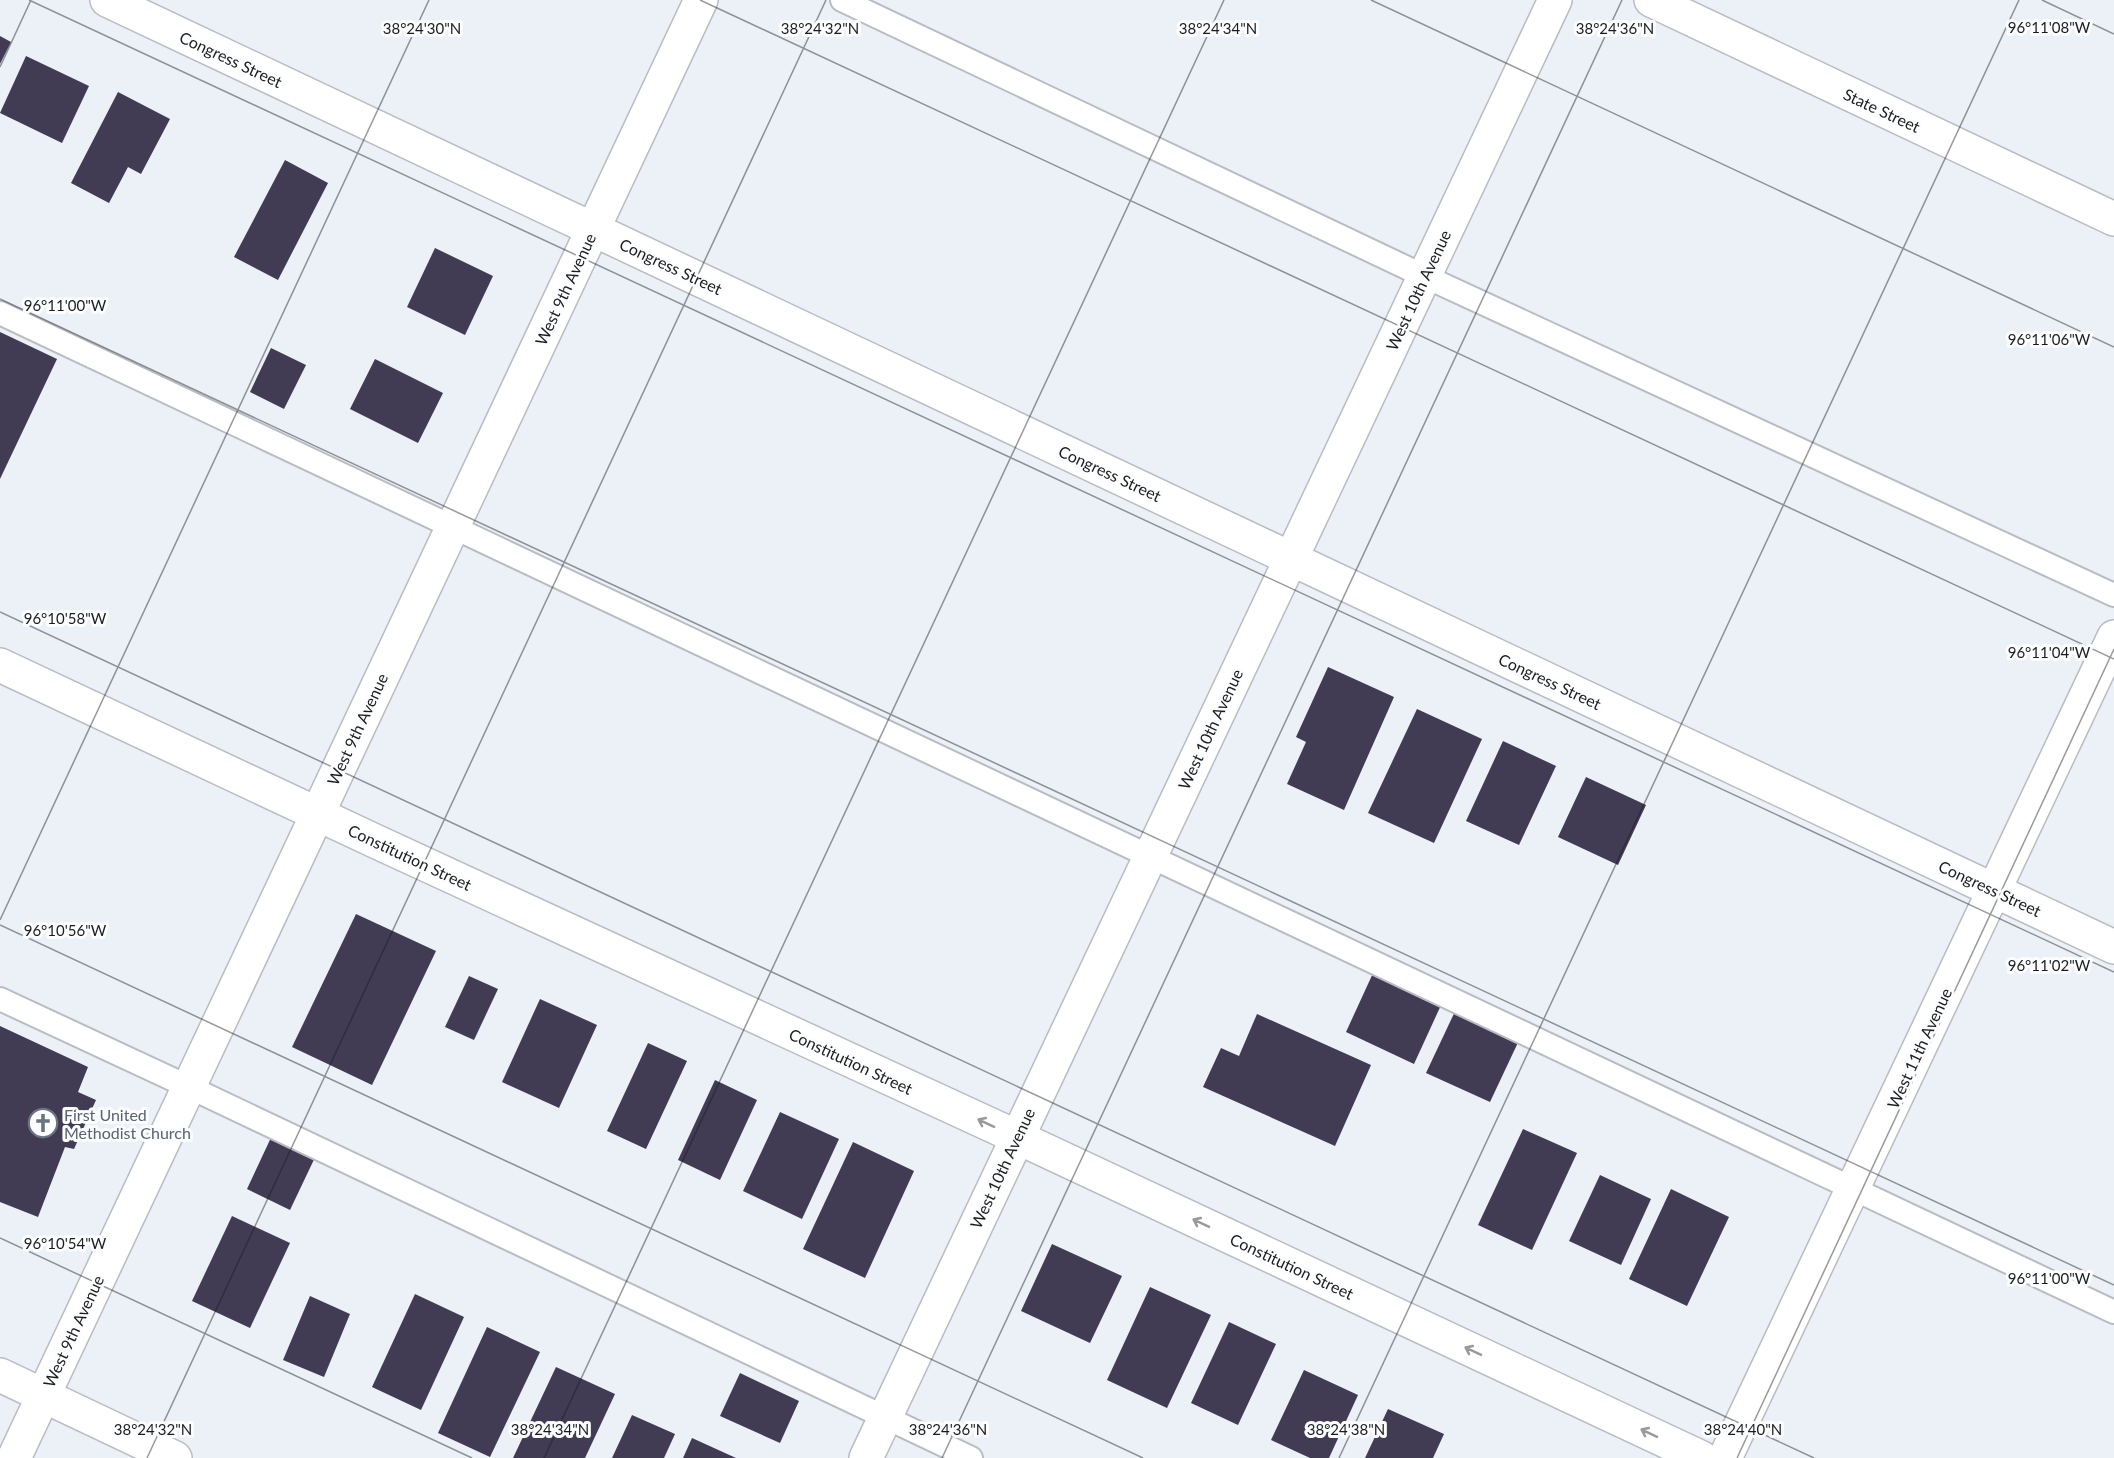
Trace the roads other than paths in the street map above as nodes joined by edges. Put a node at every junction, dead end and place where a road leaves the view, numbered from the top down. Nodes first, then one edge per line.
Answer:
1 (107, 0) edge
2 (701, 0) edge
3 (842, 0) edge
4 (1555, 0) edge
5 (1651, 0) edge
6 (2114, 219) edge
7 (593, 229) junction
8 (1424, 276) junction
9 (0, 313) edge
10 (453, 527) junction
11 (1292, 559) junction
12 (2114, 595) edge
13 (2114, 638) edge
14 (0, 665) edge
15 (318, 813) junction
16 (1150, 857) junction
17 (1994, 890) junction
18 (2114, 947) edge
19 (0, 999) edge
20 (189, 1087) junction
21 (1017, 1137) junction
22 (1852, 1189) junction
23 (2114, 1312) edge
24 (0, 1376) edge
25 (43, 1396) junction
26 (885, 1417) junction
27 (14, 1458) edge
28 (175, 1458) edge
29 (866, 1458) edge
30 (971, 1458) edge
31 (1702, 1458) edge
32 (1725, 1458) edge

1 - 7 street, Congress Street
2 - 7 street, West 9th Avenue
3 - 8 lane
4 - 8 street, West 10th Avenue
5 - 6 street, State Street
7 - 10 street, West 9th Avenue
7 - 11 street, Congress Street
8 - 11 street, West 10th Avenue
8 - 12 lane
9 - 10 lane
10 - 15 street, West 9th Avenue
10 - 16 lane
11 - 16 street, West 10th Avenue
11 - 17 street, Congress Street
13 - 17 street, West 11th Avenue
14 - 15 street, Constitution Street
15 - 20 street, West 9th Avenue
21 -> 15 street, Constitution Street
16 - 21 street, West 10th Avenue
16 - 22 lane
17 - 18 street, Congress Street
17 - 22 street, West 11th Avenue
19 - 20 lane
20 - 25 street, West 9th Avenue
20 - 26 lane
21 - 26 street, West 10th Avenue
31 -> 21 street, Constitution Street
22 - 23 lane
22 - 32 street, West 11th Avenue
24 - 25 street
25 - 27 street, West 9th Avenue
25 - 28 street
26 - 29 street, West 10th Avenue
26 - 30 lane

